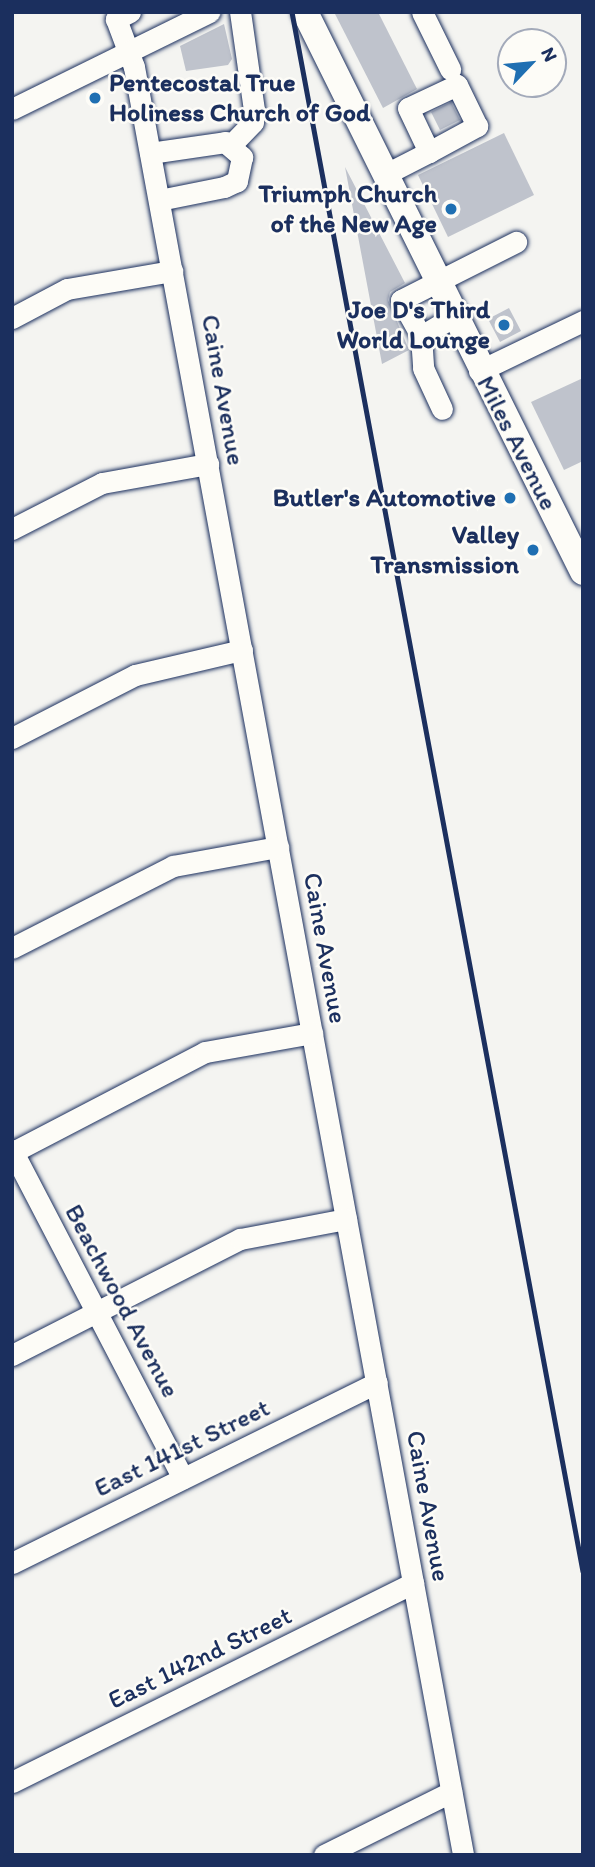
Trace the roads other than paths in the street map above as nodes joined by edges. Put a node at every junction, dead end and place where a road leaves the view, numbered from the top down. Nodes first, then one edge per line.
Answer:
1 (209, 12) edge
2 (240, 12) edge
3 (305, 12) edge
4 (422, 12) edge
5 (120, 15) edge
6 (131, 52) junction
7 (450, 69) dead end
8 (12, 110) edge
9 (230, 146) junction
10 (429, 152) dead end
11 (150, 153) junction
12 (384, 174) junction
13 (159, 200) junction
14 (516, 242) dead end
15 (172, 271) junction
16 (436, 282) junction
17 (12, 317) edge
18 (453, 317) junction
19 (583, 321) edge
20 (421, 335) junction
21 (480, 371) junction
22 (442, 409) dead end
23 (208, 464) junction
24 (12, 529) edge
25 (582, 568) edge
26 (242, 650) junction
27 (12, 738) edge
28 (278, 847) junction
29 (12, 948) edge
30 (312, 1033) junction
31 (13, 1151) edge
32 (346, 1219) junction
33 (96, 1313) junction
34 (12, 1355) edge
35 (377, 1383) junction
36 (183, 1478) junction
37 (12, 1563) edge
38 (413, 1583) junction
39 (12, 1782) edge
40 (451, 1792) junction
41 (324, 1855) edge
42 (463, 1855) edge

1 - 6 street
2 - 9 street
3 - 12 main road, Miles Avenue
4 - 7 street
5 - 6 street, Caine Avenue
6 - 8 street
6 - 11 street, Caine Avenue
9 - 11 street
9 - 13 street
10 - 12 street
11 - 13 street, Caine Avenue
12 - 16 main road, Miles Avenue
13 - 15 street, Caine Avenue
14 - 16 street
15 - 17 street
15 - 23 street, Caine Avenue
16 - 18 main road, Miles Avenue
16 - 20 street
18 - 20 street
18 - 21 main road, Miles Avenue
19 - 21 street
20 - 22 street
21 - 25 main road, Miles Avenue
23 - 24 street
23 - 26 street, Caine Avenue
26 - 27 street
26 - 28 street, Caine Avenue
28 - 29 street
28 - 30 street, Caine Avenue
30 - 31 street
30 - 32 street, Caine Avenue
31 - 33 street, Beachwood Avenue
32 - 33 street
32 - 35 street, Caine Avenue
33 - 34 street
33 - 36 street, Beachwood Avenue
35 - 36 street, East 141st Street
35 - 38 street, Caine Avenue
36 - 37 street, East 141st Street
38 - 39 street, East 142nd Street
38 - 40 street, Caine Avenue
40 - 41 street
40 - 42 street, Caine Avenue

